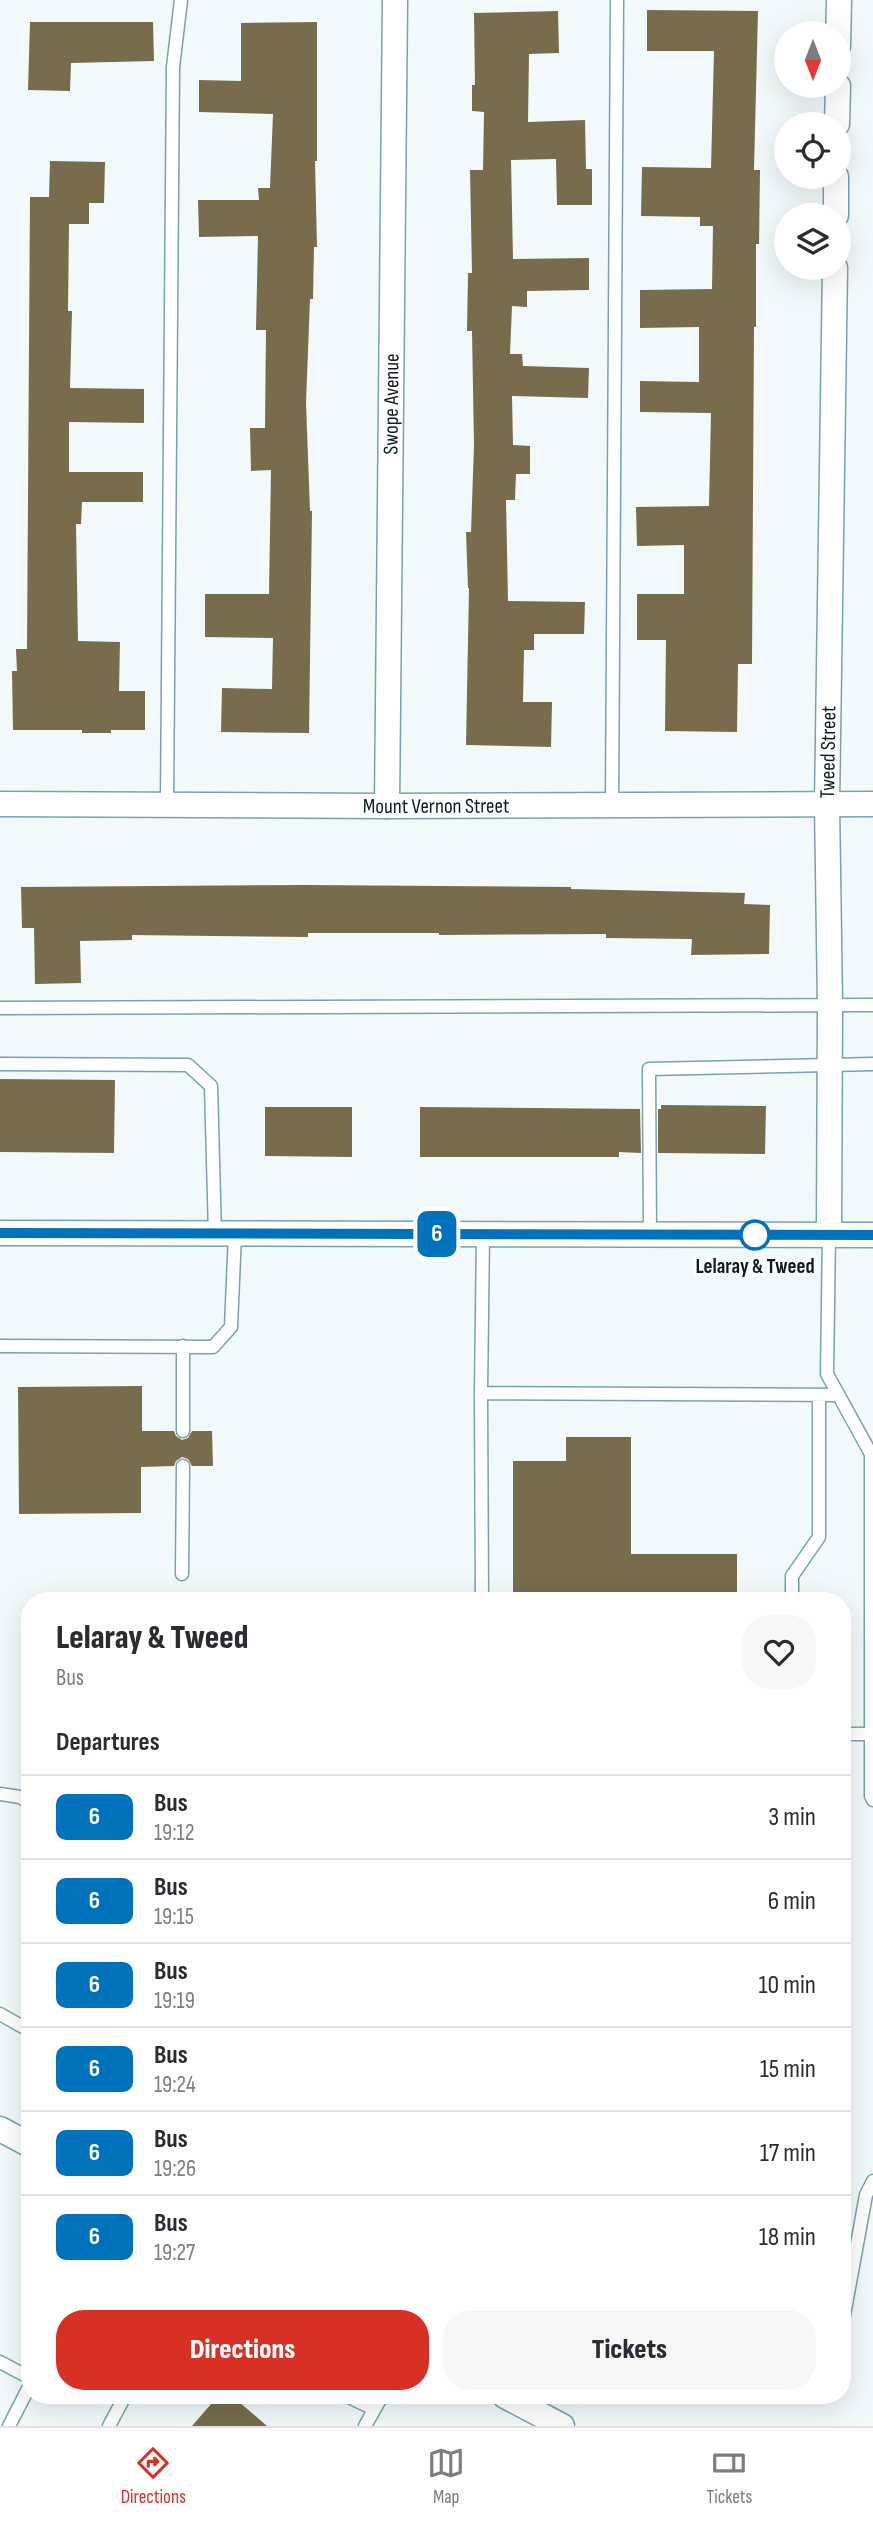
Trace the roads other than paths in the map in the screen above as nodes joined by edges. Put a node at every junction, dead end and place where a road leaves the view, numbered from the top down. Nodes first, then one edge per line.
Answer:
1 (181, 0) edge
2 (395, 0) edge
3 (617, 0) edge
4 (839, 0) edge
5 (839, 21) edge
6 (835, 280) edge
7 (0, 804) edge
8 (167, 804) junction
9 (827, 804) junction
10 (873, 804) edge
11 (612, 805) junction
12 (387, 806) junction
13 (830, 1005) junction
14 (873, 1005) edge
15 (0, 1008) edge
16 (0, 1064) edge
17 (829, 1064) junction
18 (873, 1064) edge
19 (0, 1233) edge
20 (225, 1234) junction
21 (483, 1234) junction
22 (650, 1235) junction
23 (829, 1235) junction
24 (873, 1235) edge
25 (0, 1346) edge
26 (183, 1346) junction
27 (481, 1393) junction
28 (819, 1395) junction
29 (838, 1395) junction
30 (183, 1431) dead end
31 (183, 1466) dead end
32 (872, 1522) edge
33 (182, 1574) dead end
34 (482, 1592) edge
35 (792, 1592) edge
36 (851, 1734) edge
37 (871, 1734) junction
38 (0, 1794) edge
39 (872, 1797) edge
40 (21, 1798) edge
41 (0, 2014) edge
42 (21, 2026) edge
43 (0, 2129) edge
44 (21, 2140) edge
45 (873, 2181) edge
46 (851, 2277) edge
47 (0, 2362) edge
48 (21, 2373) edge
49 (21, 2403) edge
50 (121, 2404) edge
51 (364, 2404) edge
52 (377, 2404) edge
53 (520, 2404) edge
54 (374, 2409) junction
55 (9, 2426) edge
56 (109, 2426) edge
57 (365, 2426) edge
58 (562, 2426) edge

1 - 8 lane
2 - 12 street, Swope Avenue
3 - 11 lane
4 - 5 street
6 - 9 street, Tweed Street
7 - 8 street, Mount Vernon Street
8 - 12 street, Mount Vernon Street
9 - 10 street, Mount Vernon Street
9 - 11 street, Mount Vernon Street
9 - 13 street, Tweed Street
11 - 12 street, Mount Vernon Street
13 - 14 lane
13 - 15 lane
13 - 17 street, Tweed Street
16 - 20 lane
17 - 18 lane
17 - 22 lane
17 - 23 street, Tweed Street
19 - 20 street
20 - 21 street
20 - 26 lane
21 - 22 street
21 - 27 lane
22 - 23 street
23 - 24 street
23 - 29 lane
25 - 26 lane
26 - 30 lane
27 - 28 lane
27 - 34 lane
28 - 29 lane
28 - 35 lane
29 - 32 lane
31 - 33 lane
32 - 37 lane
36 - 37 lane
37 - 39 lane
38 - 40 lane
41 - 42 lane
43 - 44 street
45 - 46 lane
47 - 48 lane
49 - 55 lane
50 - 56 lane
51 - 54 lane
52 - 54 lane
53 - 58 street
54 - 57 lane

